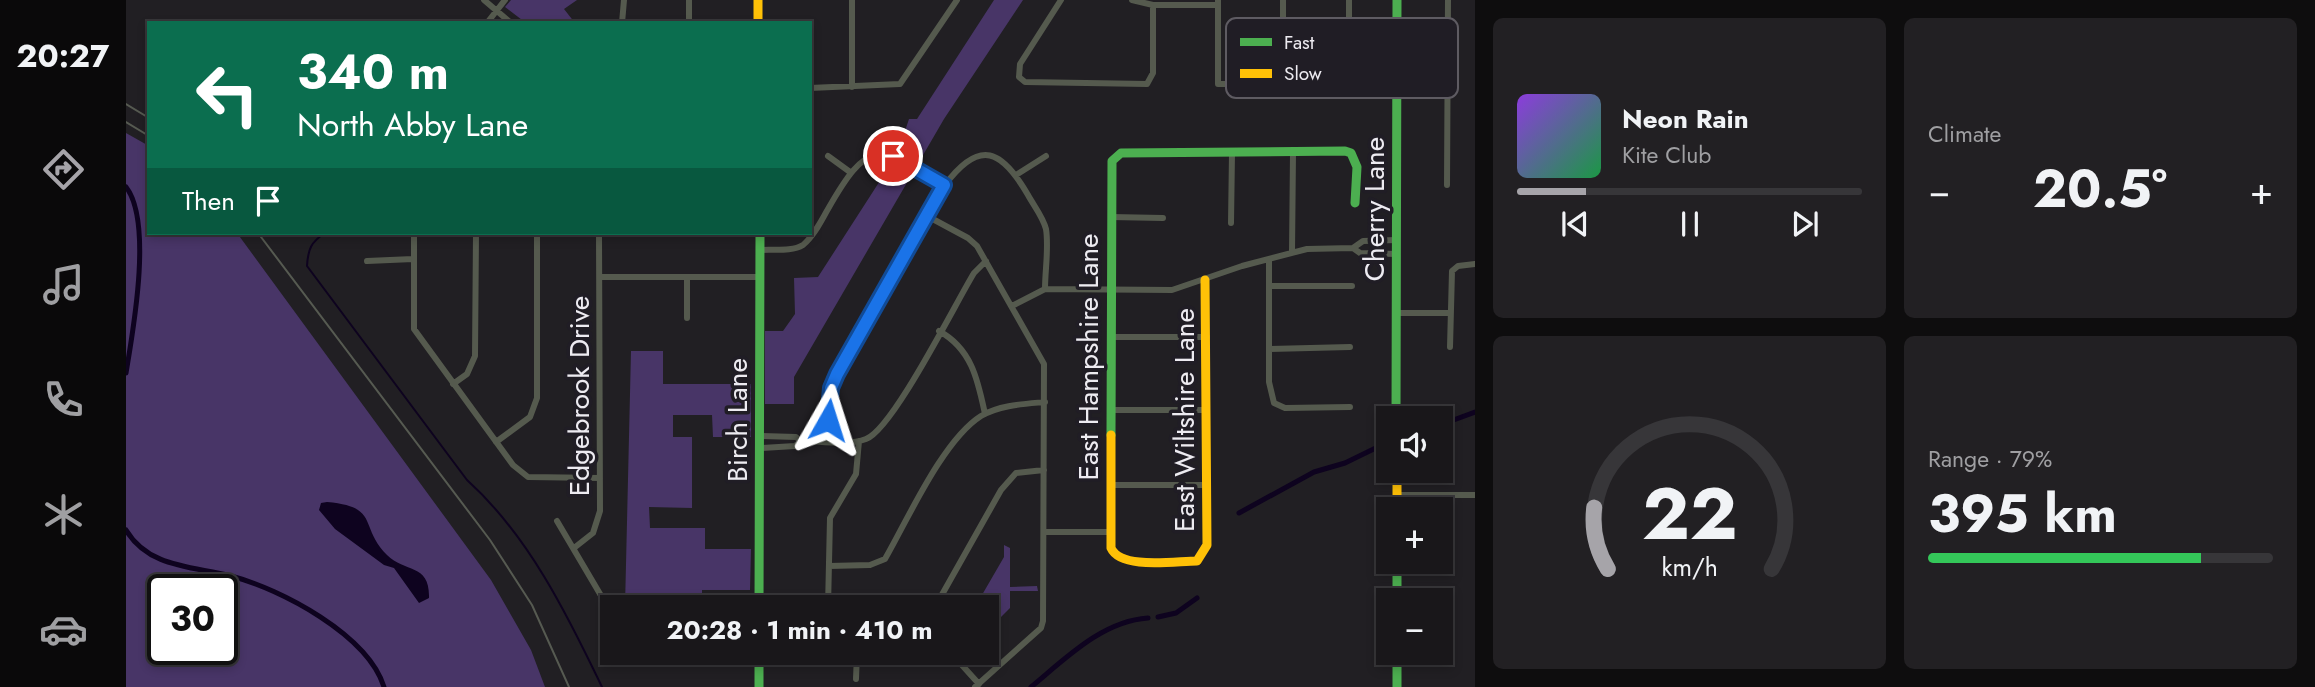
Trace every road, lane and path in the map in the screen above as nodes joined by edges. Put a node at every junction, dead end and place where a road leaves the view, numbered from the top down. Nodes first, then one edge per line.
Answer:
1 (484, 0) edge
2 (505, 0) edge
3 (624, 0) edge
4 (689, 0) edge
5 (758, 0) edge
6 (852, 0) edge
7 (957, 0) edge
8 (1061, 0) edge
9 (1132, 0) edge
10 (1283, 0) edge
11 (1349, 0) edge
12 (1397, 0) edge
13 (1448, 0) edge
14 (1218, 3) edge
15 (1153, 5) junction
16 (497, 12) junction
17 (1283, 18) edge
18 (1349, 18) edge
19 (1397, 18) edge
20 (1448, 18) edge
21 (489, 21) edge
22 (508, 21) edge
23 (622, 21) edge
24 (689, 21) edge
25 (758, 21) edge
26 (1226, 84) edge
27 (852, 87) junction
28 (812, 88) edge
29 (1397, 98) edge
30 (1447, 98) edge
31 (1232, 153) junction
32 (1293, 153) junction
33 (828, 156) dead end
34 (1046, 156) dead end
35 (850, 172) junction
36 (1016, 175) junction
37 (944, 185) junction
38 (1447, 185) dead end
39 (1355, 203) dead end
40 (929, 217) junction
41 (1111, 217) junction
42 (1163, 218) dead end
43 (1231, 223) dead end
44 (812, 234) edge
45 (414, 235) edge
46 (476, 235) edge
47 (537, 235) edge
48 (599, 235) edge
49 (760, 235) edge
50 (811, 235) edge
51 (1396, 240) junction
52 (1353, 248) junction
53 (760, 250) junction
54 (1292, 252) junction
55 (1396, 254) junction
56 (1269, 259) junction
57 (414, 260) junction
58 (367, 261) dead end
59 (986, 261) junction
60 (1475, 264) edge
61 (600, 277) junction
62 (687, 277) junction
63 (760, 277) junction
64 (1205, 280) junction
65 (1271, 286) junction
66 (1352, 286) dead end
67 (1045, 289) junction
68 (1111, 291) junction
69 (1012, 306) junction
70 (1396, 313) junction
71 (1450, 313) junction
72 (687, 318) dead end
73 (939, 331) junction
74 (1111, 337) junction
75 (1207, 337) junction
76 (1350, 347) dead end
77 (1450, 347) dead end
78 (1269, 349) junction
79 (453, 384) junction
80 (1045, 402) junction
81 (1396, 406) edge
82 (1350, 407) dead end
83 (1111, 410) junction
84 (1207, 410) junction
85 (985, 414) junction
86 (760, 436) junction
87 (801, 440) junction
88 (826, 441) junction
89 (859, 441) junction
90 (496, 442) junction
91 (760, 448) junction
92 (1044, 470) junction
93 (600, 478) junction
94 (1397, 483) edge
95 (1111, 485) junction
96 (1207, 485) junction
97 (1397, 495) joint
98 (1475, 495) edge
99 (557, 521) dead end
100 (1045, 532) junction
101 (1111, 532) junction
102 (574, 548) junction
103 (1114, 555) joint
104 (829, 566) junction
105 (601, 595) edge
106 (759, 595) edge
107 (828, 595) edge
108 (942, 595) edge
109 (759, 665) edge
110 (857, 665) edge
111 (961, 665) edge
112 (1397, 665) edge
113 (856, 679) dead end
114 (977, 685) edge
115 (759, 687) edge
116 (1397, 687) edge

1 - 16 street
2 - 16 street
3 - 23 street
4 - 24 street
5 - 25 street
6 - 27 street
7 - 27 street
8 - 15 street
9 - 15 street
10 - 17 street
11 - 18 street
12 - 19 street, Cherry Lane
13 - 20 street
14 - 15 street
14 - 26 street
16 - 21 street
16 - 22 street
27 - 28 street
29 - 51 street, Cherry Lane
30 - 38 street
31 - 32 street
31 - 41 street, East Hampshire Lane
31 - 43 street
32 - 39 street
32 - 54 street
33 - 35 street
34 - 36 street
35 - 37 street
35 - 44 street
36 - 37 street
36 - 67 street
37 - 40 street
40 - 59 street
40 - 88 street
41 - 42 street
41 - 68 street, East Hampshire Lane
45 - 57 street
46 - 79 street
47 - 90 street
48 - 61 street, Edgebrook Drive
49 - 53 street, Birch Lane
50 - 53 street
51 - 52 street
51 - 55 street, Cherry Lane
52 - 54 street
52 - 55 street
53 - 63 street, Birch Lane
54 - 56 street
55 - 70 street, Cherry Lane
56 - 64 street
56 - 65 street
57 - 58 street
57 - 79 street
59 - 69 street
59 - 73 street
60 - 71 street
61 - 62 street
61 - 93 street, Edgebrook Drive
62 - 63 street
62 - 72 street
63 - 86 street, Birch Lane
64 - 68 street
64 - 75 street, East Wiltshire Lane
65 - 66 street
65 - 78 street
67 - 68 street
67 - 69 street
68 - 74 street, East Hampshire Lane
69 - 80 street
70 - 71 street
70 - 81 street, Cherry Lane
71 - 77 street
73 - 85 street
73 - 89 street
74 - 75 street
74 - 83 street, East Hampshire Lane
75 - 84 street, East Wiltshire Lane
76 - 78 street
78 - 82 street
79 - 90 street
80 - 85 street
80 - 92 street
83 - 84 street
83 - 95 street, East Hampshire Lane
84 - 96 street, East Wiltshire Lane
85 - 104 street
86 - 87 street
86 - 91 street, Birch Lane
87 - 88 street
87 - 91 street
88 - 89 street
89 - 104 street
90 - 93 street
91 - 106 street, Birch Lane
92 - 100 street
92 - 108 street
93 - 102 street, Edgebrook Drive
94 - 97 street
95 - 96 street
95 - 101 street, East Hampshire Lane
96 - 103 street, East Wiltshire Lane
97 - 98 street
99 - 102 street
100 - 101 street
100 - 114 street
101 - 103 street, East Hampshire Lane
102 - 105 street
104 - 107 street
109 - 115 street
110 - 113 street
111 - 114 street
112 - 116 street

